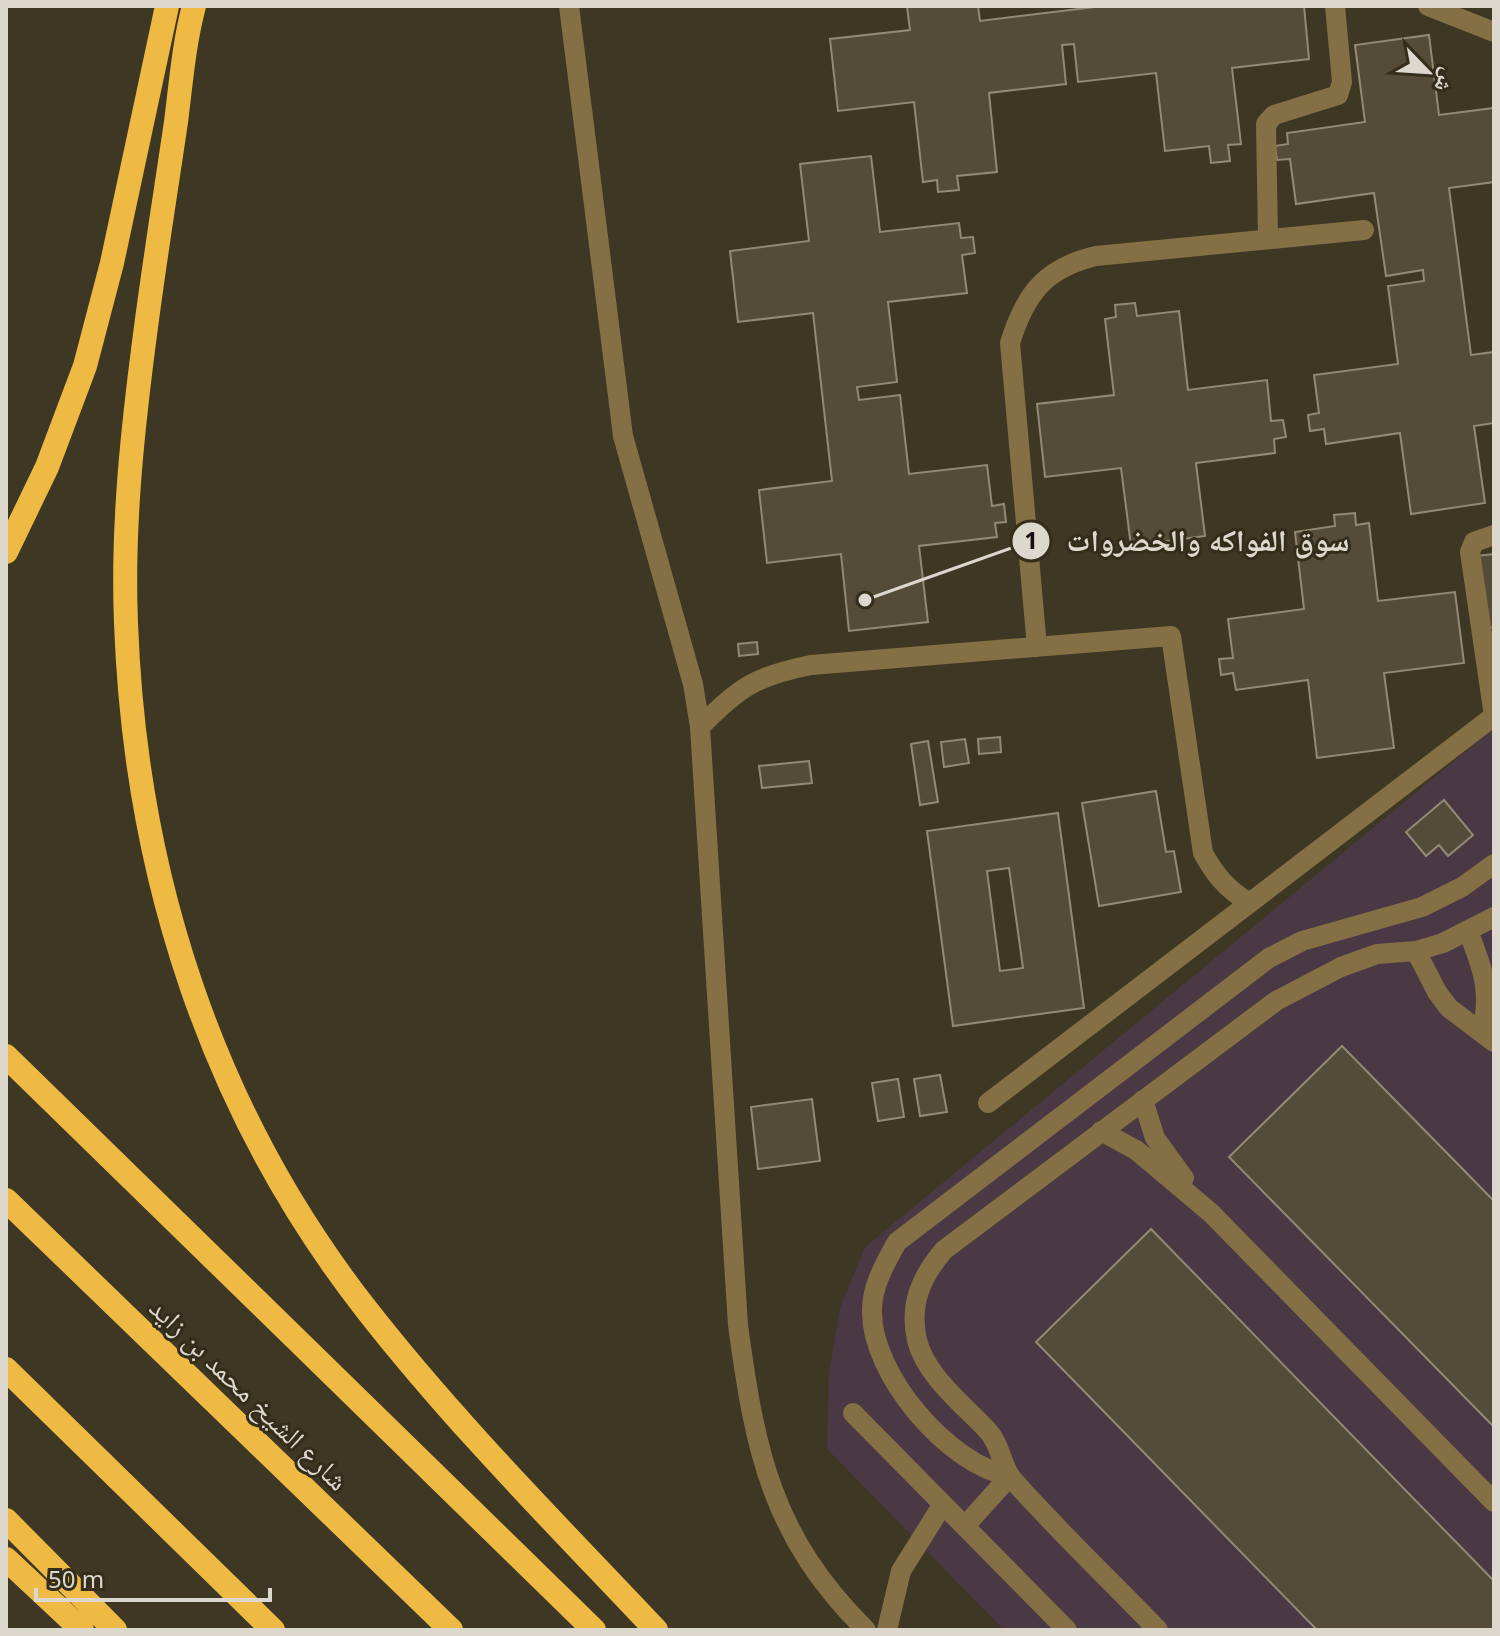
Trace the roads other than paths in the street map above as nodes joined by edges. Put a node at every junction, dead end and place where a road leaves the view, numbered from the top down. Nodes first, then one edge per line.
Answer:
1 (167, 6) edge
2 (194, 6) edge
3 (569, 6) edge
4 (1335, 6) edge
5 (1428, 6) edge
6 (1494, 32) edge
7 (1364, 230) dead end
8 (1268, 237) junction
9 (1494, 535) edge
10 (6, 552) edge
11 (1037, 647) junction
12 (1494, 716) edge
13 (700, 727) junction
14 (1494, 864) edge
15 (1248, 902) junction
16 (1494, 917) edge
17 (1468, 931) junction
18 (1416, 951) junction
19 (1488, 1036) edge
20 (6, 1056) edge
21 (1143, 1100) junction
22 (988, 1103) dead end
23 (1101, 1131) junction
24 (6, 1200) edge
25 (1211, 1213) junction
26 (6, 1369) edge
27 (853, 1413) dead end
28 (1010, 1476) junction
29 (1494, 1502) edge
30 (943, 1504) junction
31 (6, 1520) edge
32 (965, 1526) junction
33 (6, 1559) edge
34 (82, 1630) edge
35 (115, 1630) edge
36 (273, 1630) edge
37 (451, 1630) edge
38 (594, 1630) edge
39 (656, 1630) edge
40 (866, 1630) edge
41 (887, 1630) edge
42 (1067, 1630) edge
43 (1158, 1630) edge

1 - 10 highway
2 - 39 highway
3 - 13 lane
4 - 8 lane
5 - 6 lane
7 - 8 lane
8 - 11 lane
9 - 12 lane
11 - 13 lane
11 - 15 lane
12 - 15 lane
13 - 40 lane
14 - 28 lane
15 - 22 lane
16 - 17 lane
17 - 18 lane
17 - 19 lane
18 - 19 lane
18 - 21 lane
20 - 38 highway
21 - 23 lane
21 - 25 lane
23 - 25 lane
23 - 28 lane
24 - 37 highway, شارع الشيخ محمد بن زايد
25 - 29 lane
26 - 36 highway
27 - 30 lane
28 - 32 lane
28 - 43 lane
30 - 32 lane
30 - 41 lane
31 - 35 highway
32 - 42 lane
33 - 34 highway

